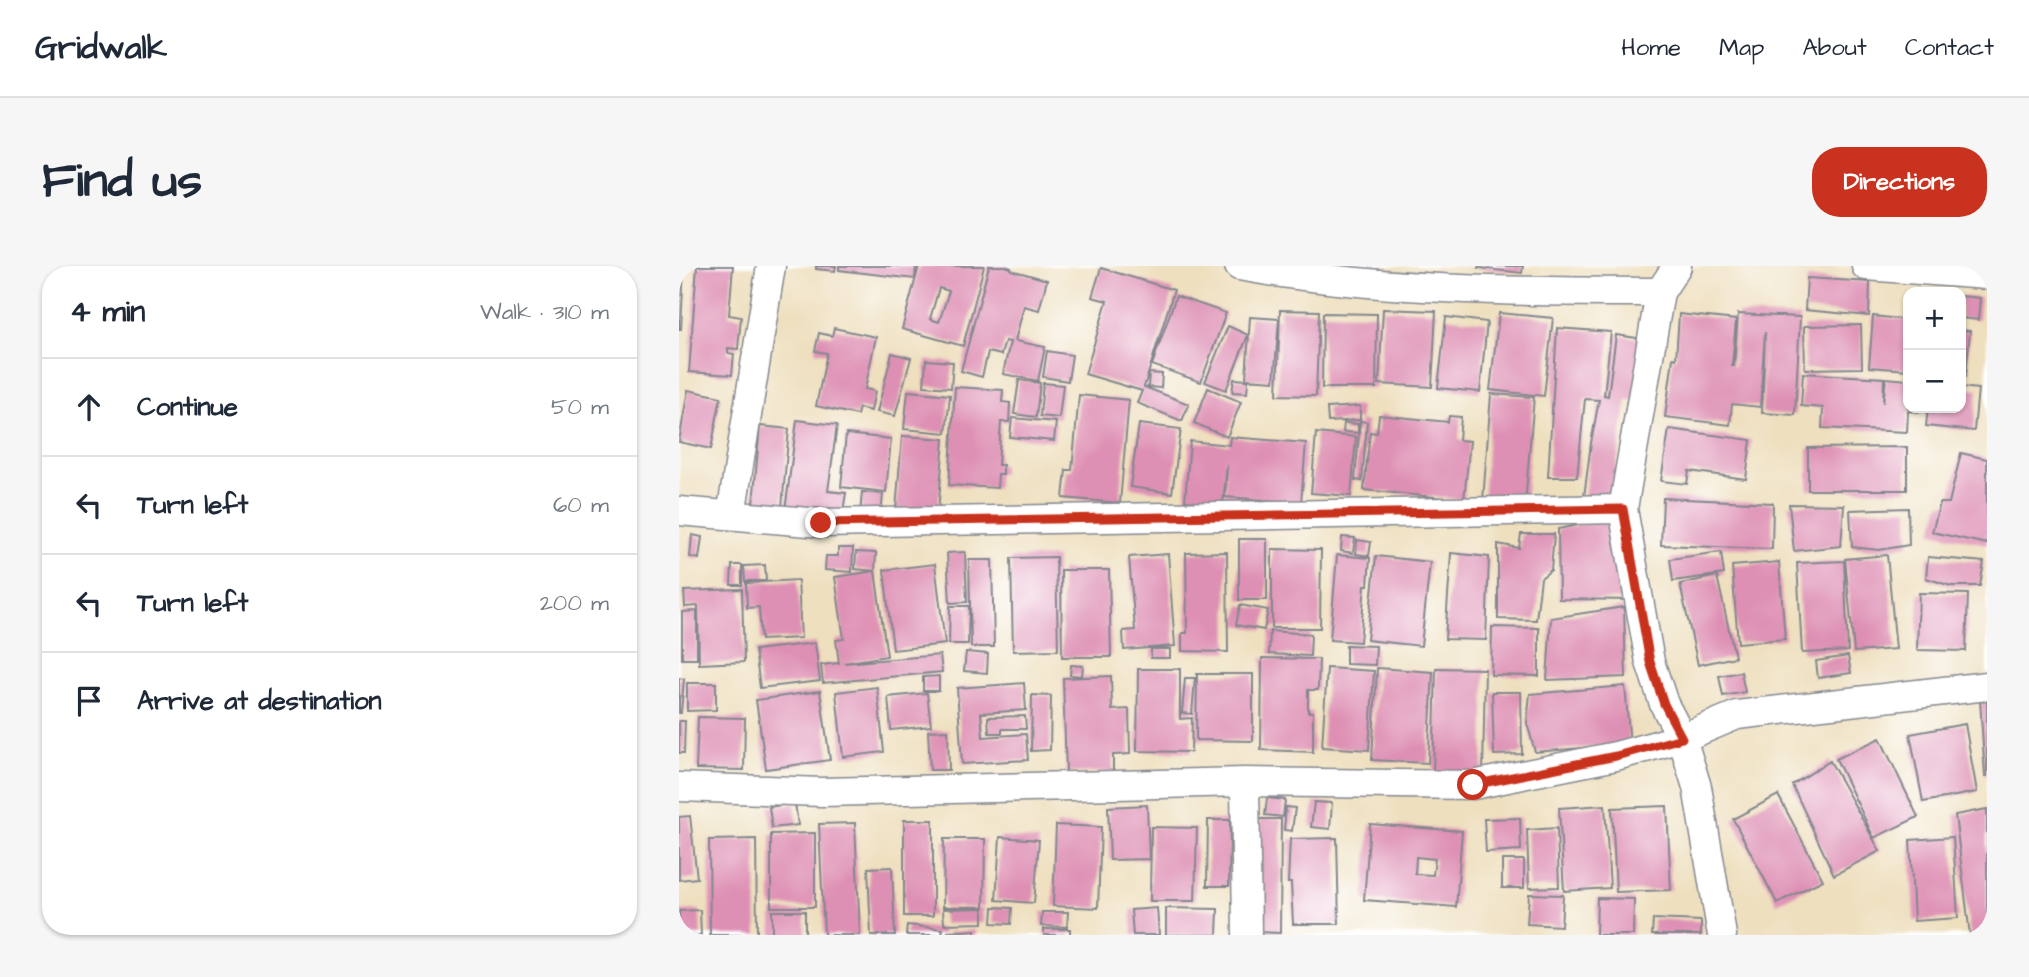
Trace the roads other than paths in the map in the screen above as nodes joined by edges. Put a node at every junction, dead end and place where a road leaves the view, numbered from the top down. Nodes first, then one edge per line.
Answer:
1 (771, 266) edge
2 (1239, 266) edge
3 (1677, 266) edge
4 (1866, 266) edge
5 (1987, 275) edge
6 (1660, 292) junction
7 (1623, 509) junction
8 (679, 511) edge
9 (731, 515) junction
10 (1987, 687) edge
11 (1682, 738) junction
12 (1245, 782) junction
13 (679, 787) edge
14 (1247, 935) edge
15 (1722, 935) edge

1 - 9 street
2 - 6 street
3 - 6 street
4 - 5 street
6 - 7 street
7 - 9 street
7 - 11 street
8 - 9 street
10 - 11 street
11 - 12 street
11 - 15 street
12 - 13 street
12 - 14 street

